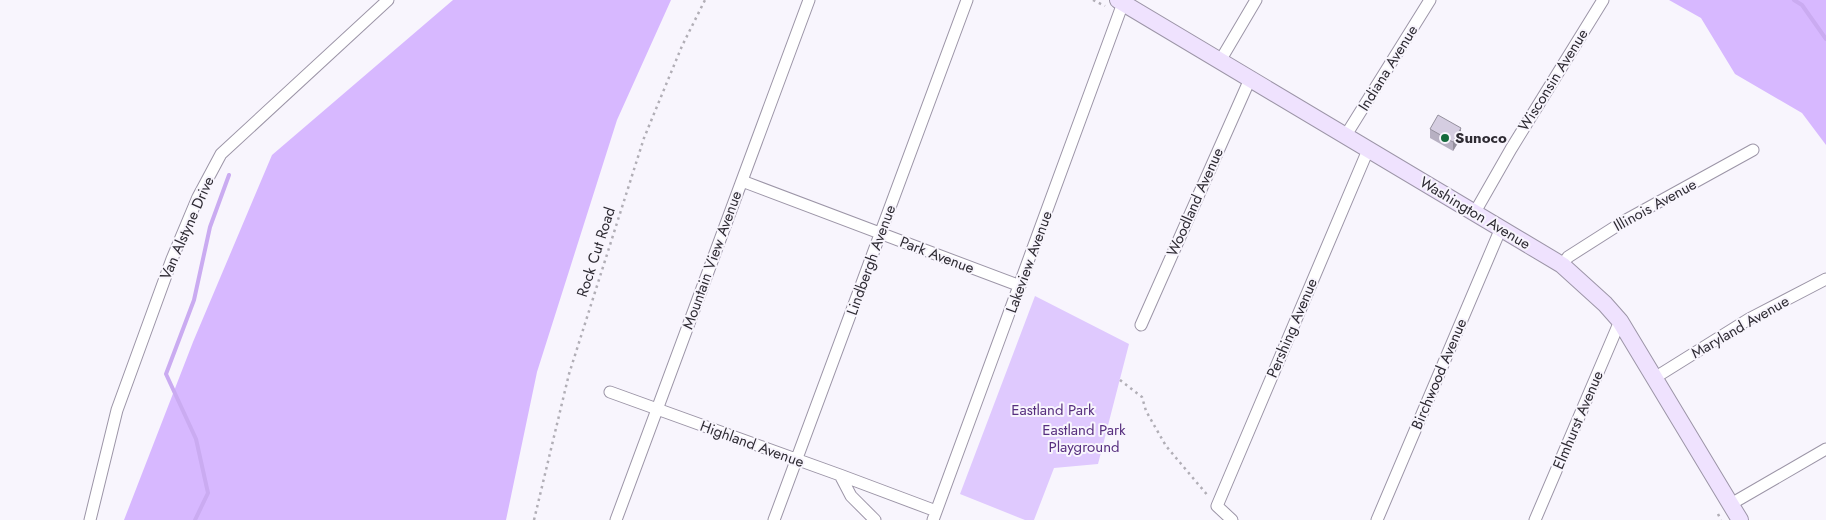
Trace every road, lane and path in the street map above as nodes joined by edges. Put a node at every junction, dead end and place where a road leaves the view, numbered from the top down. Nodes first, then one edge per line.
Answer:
1 (388, 0) edge
2 (705, 0) edge
3 (809, 0) edge
4 (967, 0) edge
5 (1093, 0) edge
6 (1256, 0) edge
7 (1430, 0) edge
8 (1603, 0) edge
9 (1120, 6) edge
10 (1220, 61) junction
11 (1250, 79) junction
12 (1346, 136) junction
13 (1368, 150) junction
14 (1753, 150) dead end
15 (742, 181) junction
16 (1475, 212) junction
17 (1501, 228) junction
18 (881, 234) junction
19 (1562, 266) junction
20 (1826, 279) edge
21 (1020, 286) junction
22 (1620, 321) junction
23 (1141, 325) dead end
24 (1656, 377) junction
25 (1120, 380) dead end
26 (610, 392) dead end
27 (658, 408) junction
28 (1826, 449) edge
29 (796, 460) junction
30 (840, 475) junction
31 (1731, 504) junction
32 (1217, 506) junction
33 (1716, 512) dead end
34 (934, 516) edge
35 (90, 520) edge
36 (534, 520) edge
37 (616, 520) edge
38 (774, 520) edge
39 (875, 520) edge
40 (1232, 520) edge
41 (1377, 520) edge
42 (1535, 520) edge
43 (1721, 520) edge
44 (1740, 520) edge

1 - 35 street, Van Alstyne Drive
2 - 36 path, Rock Cut Road
3 - 15 street, Mountain View Avenue
4 - 18 street, Lindbergh Avenue
5 - 9 path
6 - 10 street
7 - 12 street, Indiana Avenue
8 - 16 street, Wisconsin Avenue
9 - 10 street, Washington Avenue
9 - 21 street, Lakeview Avenue
10 - 11 street, Washington Avenue
11 - 12 street, Washington Avenue
11 - 23 street, Woodland Avenue
12 - 13 street, Washington Avenue
13 - 16 street, Washington Avenue
13 - 32 street, Pershing Avenue
14 - 19 street, Illinois Avenue
15 - 18 street, Park Avenue
15 - 27 street, Mountain View Avenue
16 - 17 street, Washington Avenue
17 - 19 street, Washington Avenue
17 - 41 street, Birchwood Avenue
18 - 21 street, Park Avenue
18 - 29 street, Lindbergh Avenue
19 - 22 street, Washington Avenue
20 - 24 street, Maryland Avenue
21 - 34 street, Lakeview Avenue
22 - 24 street, Washington Avenue
22 - 42 street, Elmhurst Avenue
24 - 31 street, Washington Avenue
25 - 32 path
26 - 27 street, Highland Avenue
27 - 29 street, Highland Avenue
27 - 37 street, Mountain View Avenue
28 - 31 street
29 - 30 street, Highland Avenue
29 - 38 street, Lindbergh Avenue
30 - 34 street, Highland Avenue
30 - 39 street
31 - 44 street, Washington Avenue
32 - 40 street
33 - 43 path

